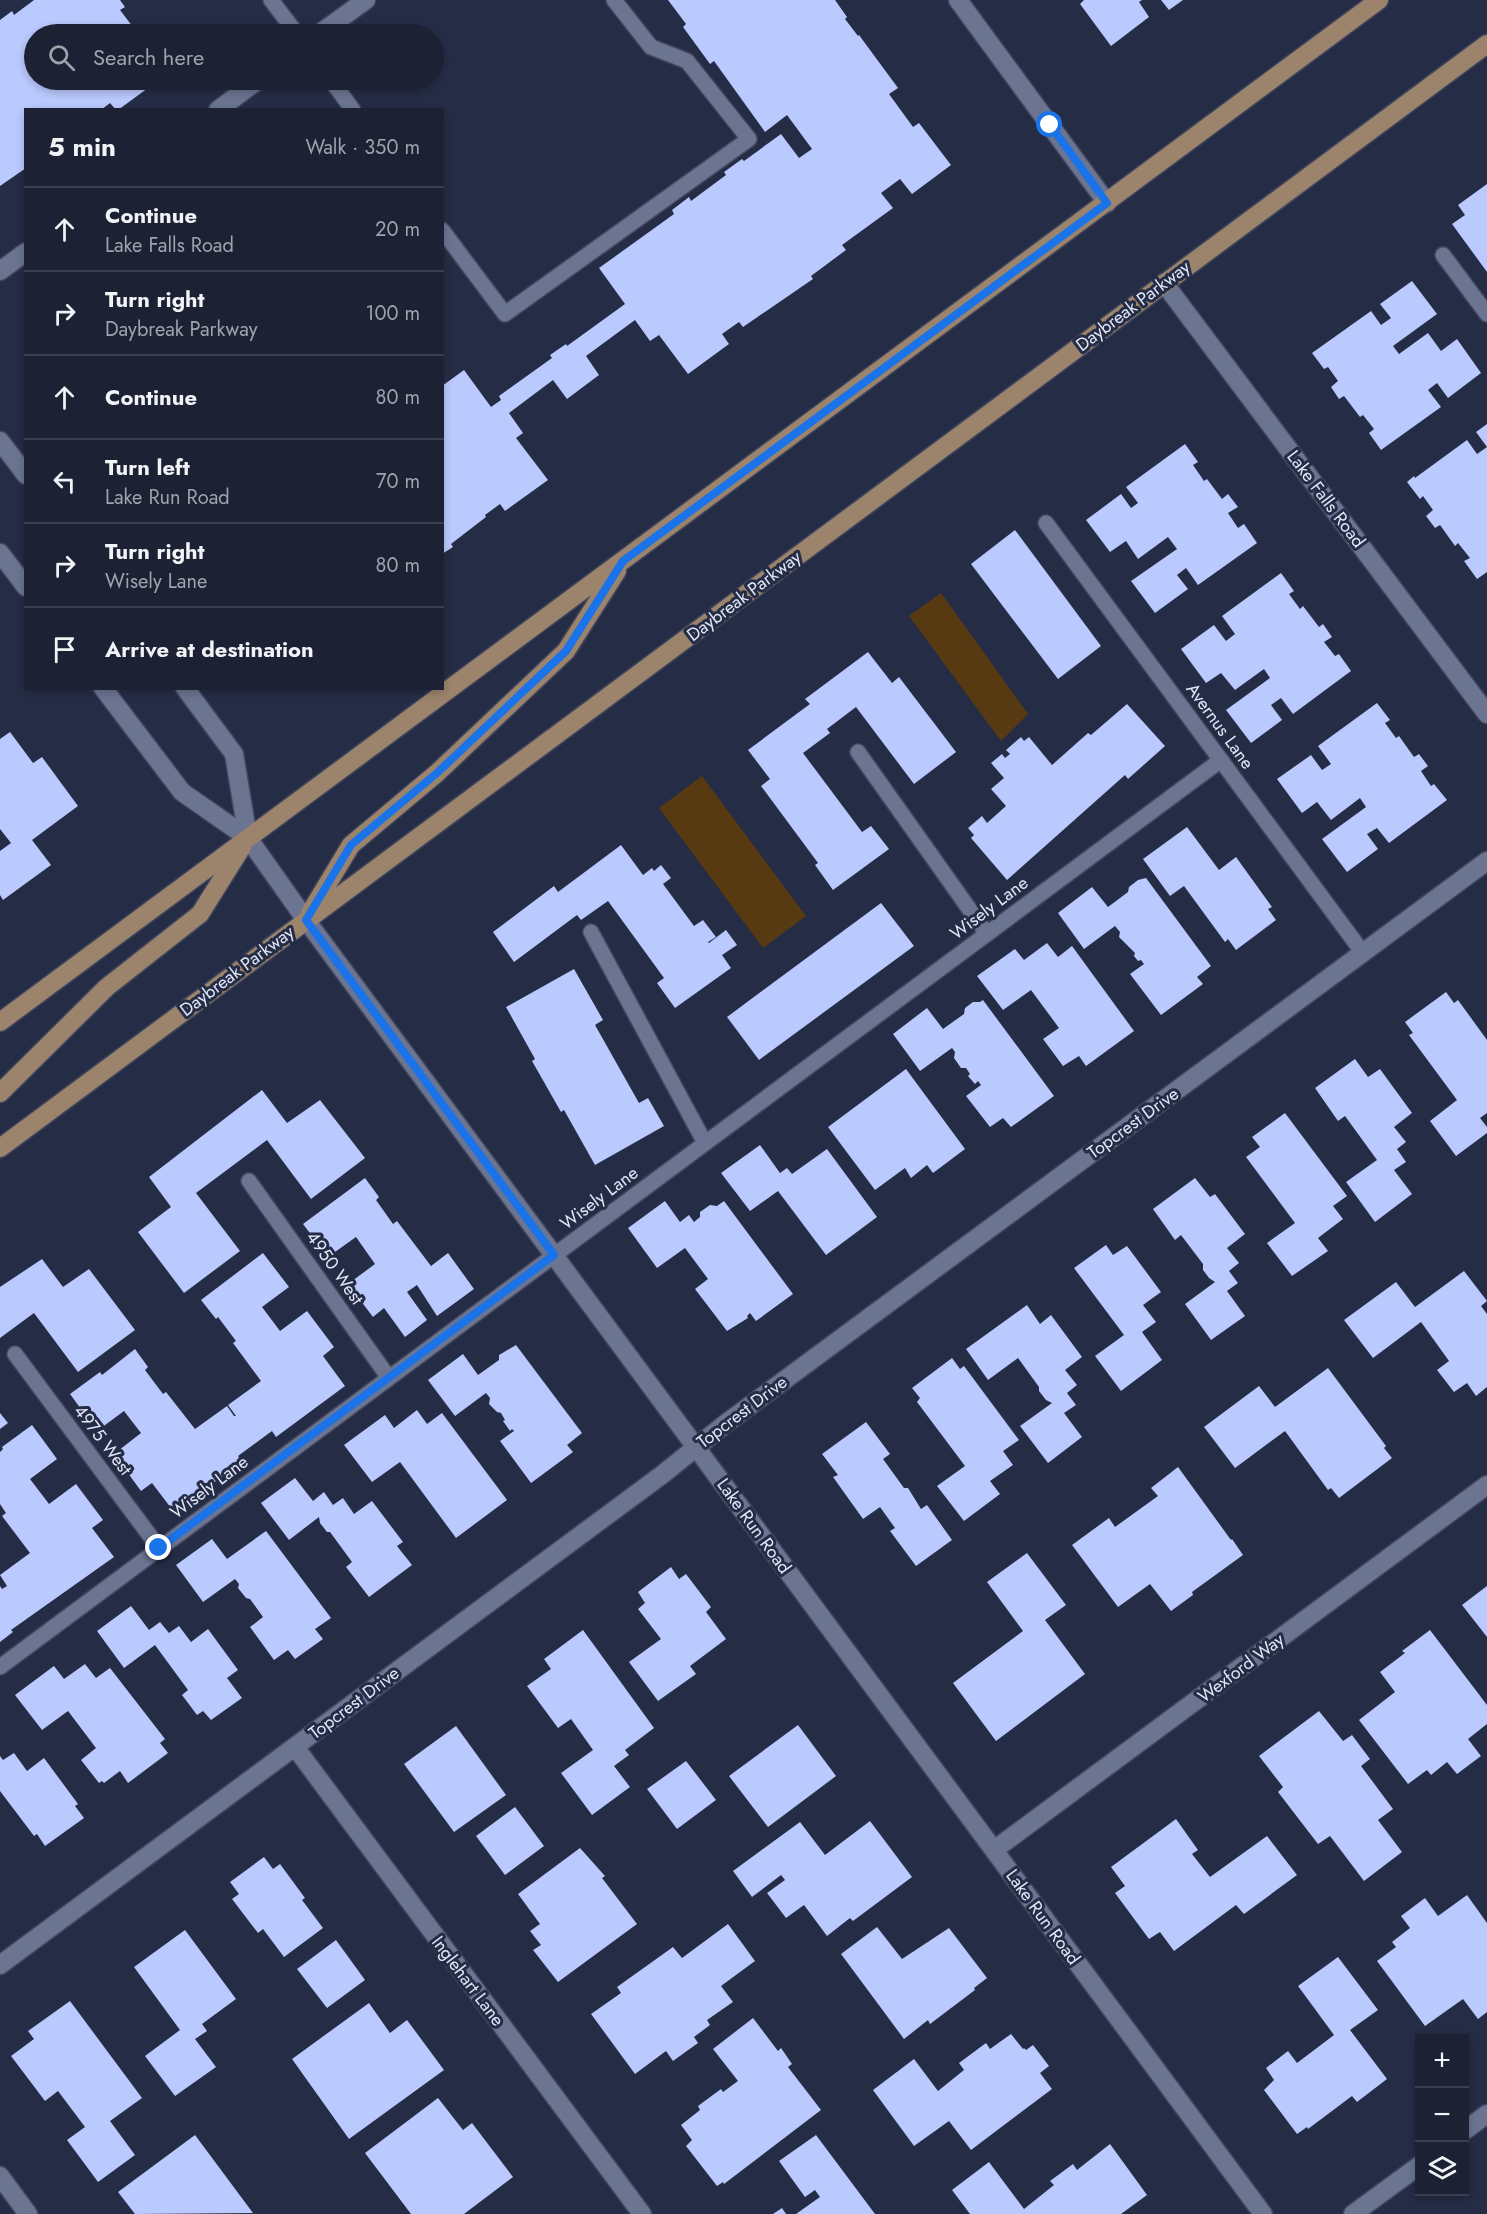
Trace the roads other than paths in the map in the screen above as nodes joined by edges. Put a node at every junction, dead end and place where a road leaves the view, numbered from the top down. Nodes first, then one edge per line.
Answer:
1 (271, 0) edge
2 (366, 0) edge
3 (614, 0) edge
4 (958, 0) edge
5 (1379, 0) edge
6 (289, 24) edge
7 (333, 24) edge
8 (1487, 44) edge
9 (245, 90) edge
10 (338, 90) edge
11 (221, 108) edge
12 (352, 108) edge
13 (1107, 203) junction
14 (444, 233) edge
15 (24, 253) edge
16 (1443, 255) dead end
17 (0, 271) edge
18 (1164, 283) junction
19 (1487, 314) edge
20 (0, 441) edge
21 (24, 473) edge
22 (1046, 523) dead end
23 (0, 553) edge
24 (623, 561) junction
25 (24, 584) edge
26 (105, 690) edge
27 (186, 690) edge
28 (1487, 714) edge
29 (858, 752) dead end
30 (1221, 760) junction
31 (248, 838) junction
32 (1487, 861) edge
33 (306, 920) junction
34 (591, 932) dead end
35 (987, 934) junction
36 (1363, 953) junction
37 (0, 1022) edge
38 (0, 1093) edge
39 (705, 1143) junction
40 (0, 1148) edge
41 (249, 1181) dead end
42 (554, 1255) junction
43 (15, 1354) dead end
44 (389, 1378) junction
45 (696, 1446) junction
46 (1487, 1485) edge
47 (159, 1548) junction
48 (0, 1667) edge
49 (295, 1747) junction
50 (994, 1850) junction
51 (0, 1965) edge
52 (1487, 2115) edge
53 (1469, 2128) edge
54 (1415, 2168) edge
55 (0, 2176) edge
56 (28, 2214) edge
57 (642, 2214) edge
58 (1263, 2214) edge
59 (1353, 2214) edge

1 - 6 lane
2 - 7 street
3 - 14 lane
4 - 13 street
5 - 13 main road
8 - 18 main road, Daybreak Parkway
9 - 11 street
10 - 12 lane
13 - 24 main road
15 - 17 street
16 - 19 lane
18 - 28 street, Lake Falls Road
18 - 33 main road, Daybreak Parkway
20 - 21 street
22 - 30 lane, Avernus Lane
23 - 25 street
24 - 31 main road
24 - 33 main road
26 - 31 street, Lake Run Road
27 - 31 street, Lake Run Road
29 - 35 lane
30 - 35 lane, Wisely Lane
30 - 36 lane, Avernus Lane
31 - 33 street, Lake Run Road
31 - 37 main road
31 - 38 main road
32 - 36 street, Topcrest Drive
33 - 40 main road, Daybreak Parkway
33 - 42 street, Lake Run Road
34 - 39 lane
35 - 39 lane, Wisely Lane
36 - 45 street, Topcrest Drive
39 - 42 lane, Wisely Lane
41 - 44 lane, 4950 West
42 - 44 lane, Wisely Lane
42 - 45 street, Lake Run Road
43 - 47 lane, 4975 West
44 - 47 lane, Wisely Lane
45 - 49 street, Topcrest Drive
45 - 50 street, Lake Run Road
46 - 50 street, Wexford Way
47 - 48 lane, Wisely Lane
49 - 51 street, Topcrest Drive
49 - 57 street, Inglehart Lane
50 - 58 street, Lake Run Road
52 - 53 street
54 - 59 street
55 - 56 street

